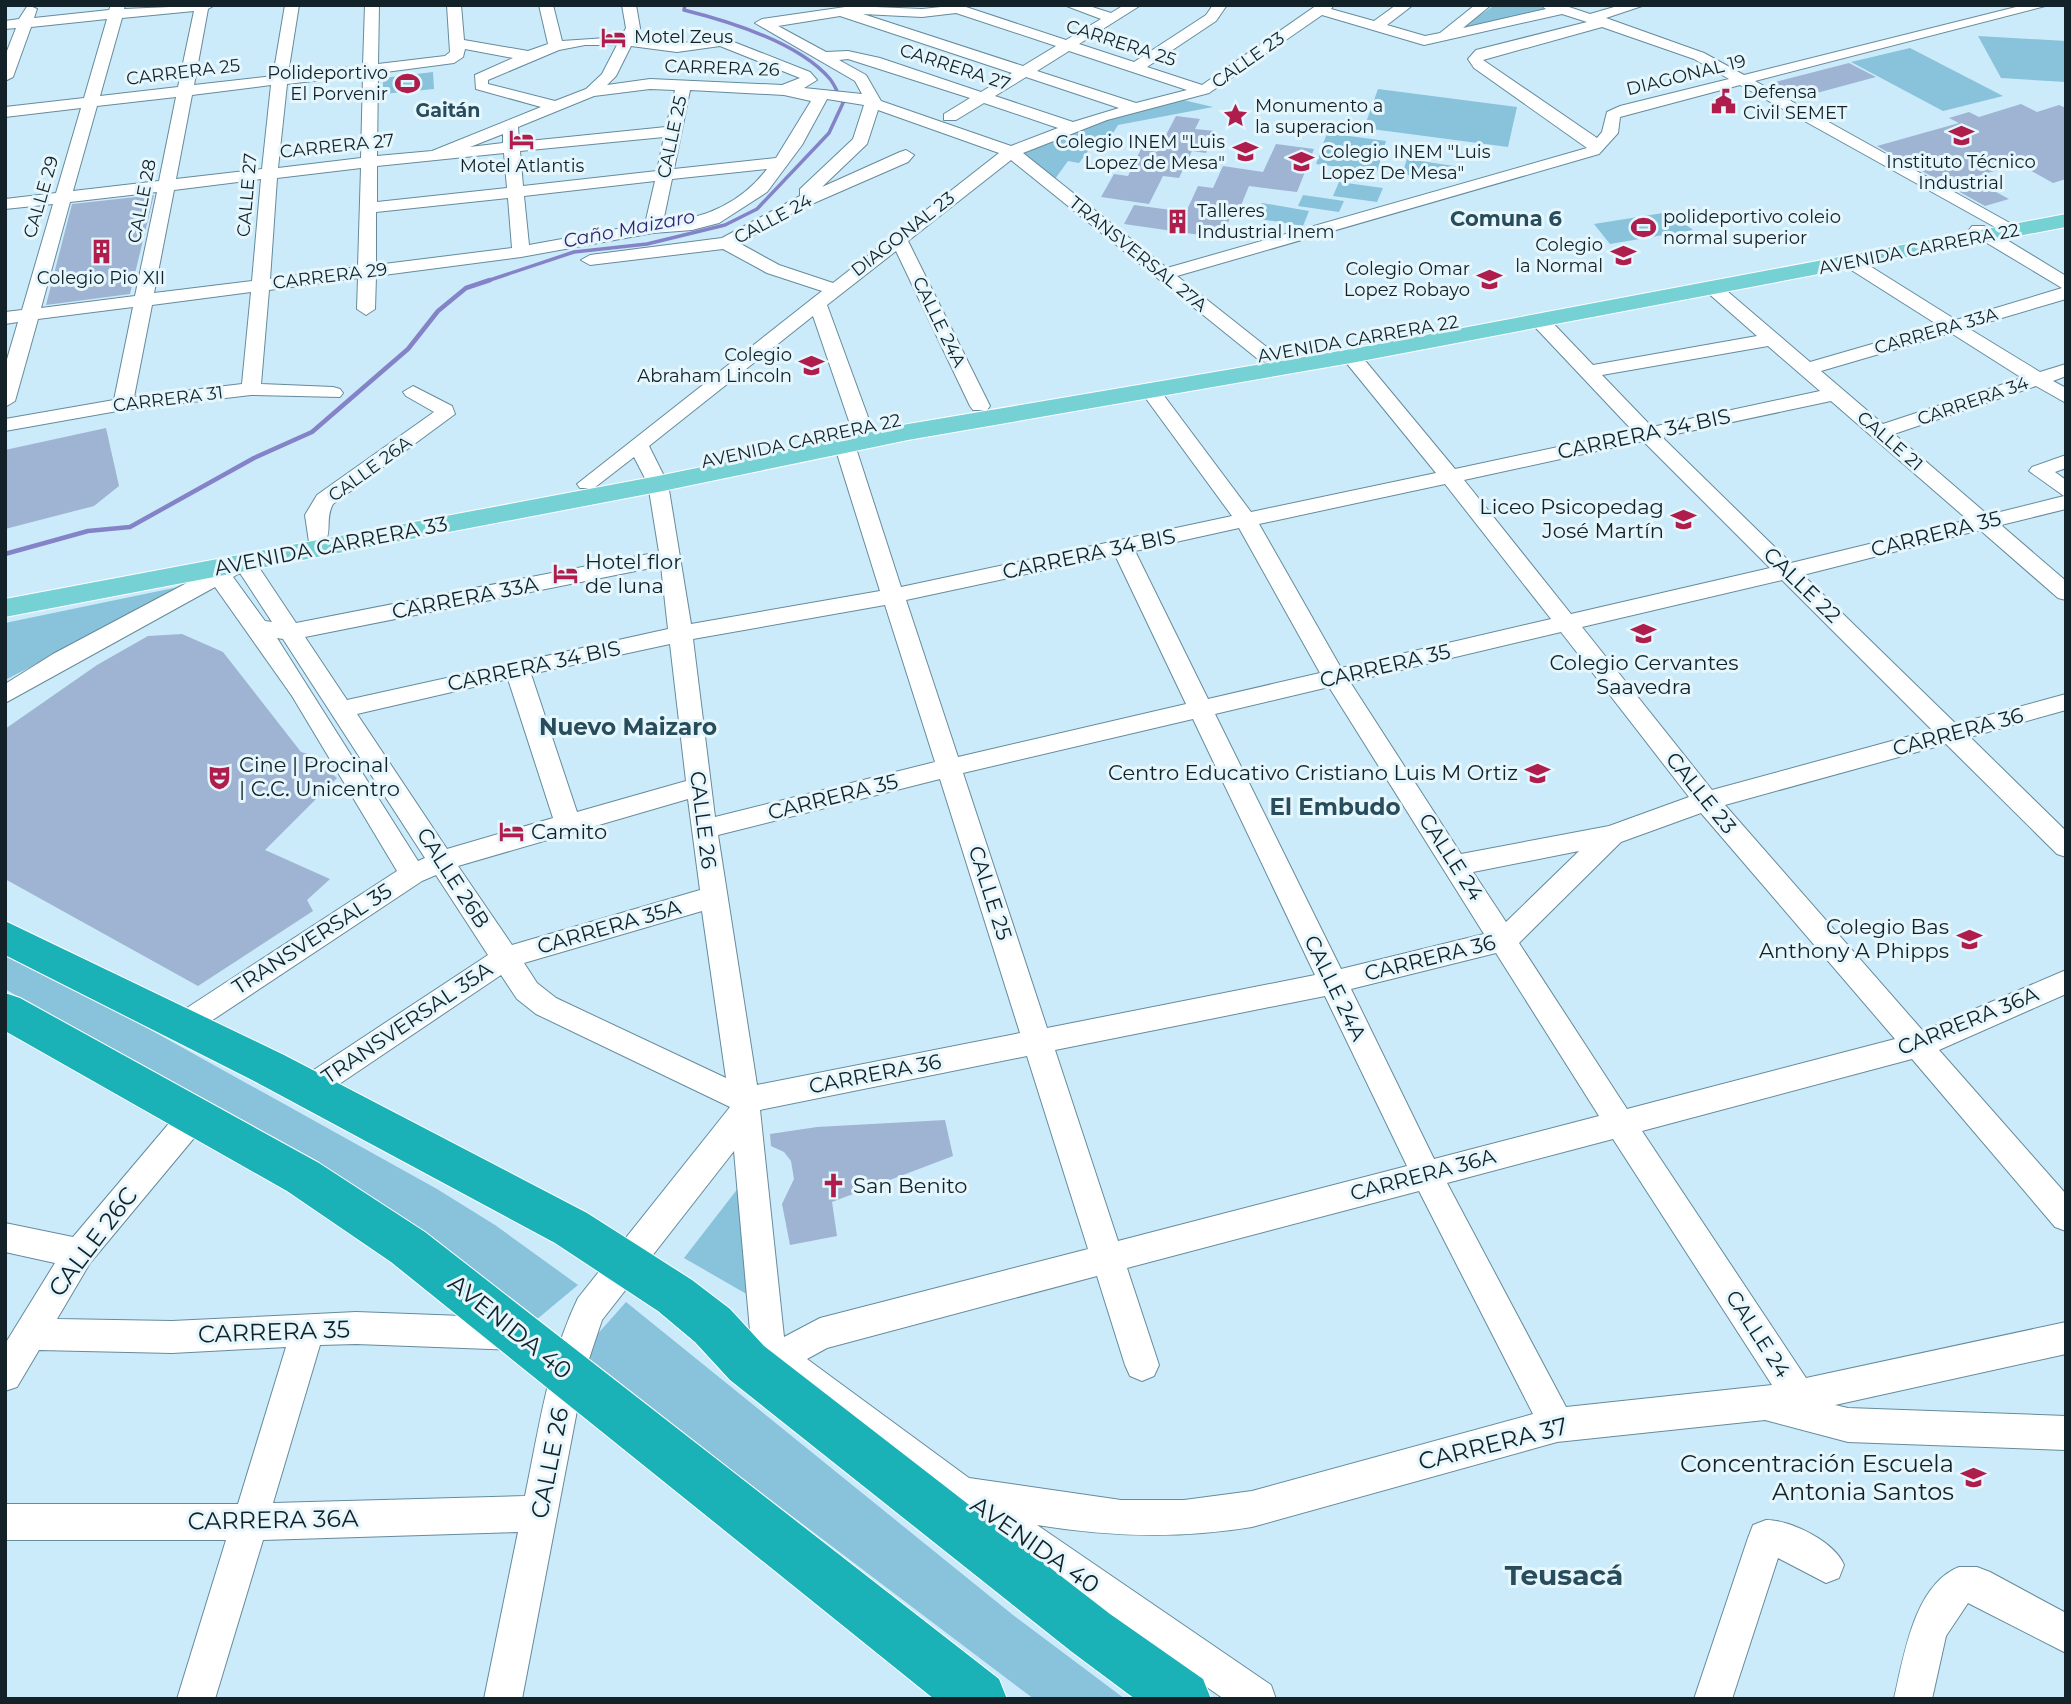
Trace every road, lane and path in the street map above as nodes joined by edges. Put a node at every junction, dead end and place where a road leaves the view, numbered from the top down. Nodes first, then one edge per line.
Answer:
1 (32, 5) edge
2 (208, 5) edge
3 (292, 5) edge
4 (372, 5) edge
5 (454, 5) edge
6 (546, 5) edge
7 (629, 5) edge
8 (764, 5) edge
9 (1070, 5) edge
10 (1134, 5) edge
11 (1220, 5) edge
12 (1406, 5) edge
13 (1484, 5) edge
14 (1638, 5) edge
15 (2042, 5) edge
16 (202, 6) edge
17 (951, 7) edge
18 (1324, 7) edge
19 (1555, 8) edge
20 (116, 10) edge
21 (841, 12) junction
22 (1112, 19) junction
23 (1597, 20) junction
24 (25, 23) junction
25 (762, 23) junction
26 (5, 25) edge
27 (1377, 26) junction
28 (1452, 36) junction
29 (627, 41) junction
30 (457, 43) junction
31 (556, 46) junction
32 (1068, 46) junction
33 (677, 48) junction
34 (529, 56) junction
35 (824, 57) junction
36 (874, 61) junction
37 (1135, 68) junction
38 (371, 70) junction
39 (1024, 74) junction
40 (5, 77) edge
41 (861, 78) junction
42 (277, 80) junction
43 (1745, 80) junction
44 (650, 85) junction
45 (683, 86) junction
46 (784, 90) junction
47 (1204, 90) junction
48 (185, 91) junction
49 (591, 92) junction
50 (986, 97) junction
51 (818, 99) junction
52 (866, 100) junction
53 (90, 102) junction
54 (1133, 107) junction
55 (558, 108) junction
56 (5, 112) edge
57 (950, 117) dead end
58 (510, 127) junction
59 (1071, 127) junction
60 (673, 131) junction
61 (872, 145) junction
62 (510, 146) junction
63 (1600, 146) junction
64 (1010, 152) junction
65 (436, 155) junction
66 (369, 162) junction
67 (782, 162) junction
68 (268, 173) junction
69 (664, 175) junction
70 (167, 185) junction
71 (515, 192) junction
72 (63, 197) junction
73 (5, 204) edge
74 (792, 206) junction
75 (368, 208) junction
76 (2066, 209) edge
77 (2066, 220) edge
78 (653, 228) junction
79 (1992, 230) junction
80 (898, 238) junction
81 (726, 243) junction
82 (521, 252) junction
83 (590, 260) dead end
84 (1851, 262) junction
85 (367, 272) junction
86 (1164, 274) junction
87 (2066, 284) edge
88 (262, 285) junction
89 (833, 289) junction
90 (1714, 289) junction
91 (2066, 293) edge
92 (145, 300) junction
93 (817, 303) junction
94 (366, 309) dead end
95 (29, 315) junction
96 (5, 318) edge
97 (1541, 321) junction
98 (1951, 327) junction
99 (1773, 339) junction
100 (1266, 356) junction
101 (1351, 356) junction
102 (1807, 369) junction
103 (2066, 370) edge
104 (1588, 372) junction
105 (2037, 379) junction
106 (251, 389) junction
107 (1149, 389) junction
108 (413, 392) dead end
109 (333, 393) dead end
110 (1835, 394) junction
111 (2066, 397) edge
112 (5, 401) edge
113 (124, 404) junction
114 (980, 406) junction
115 (5, 425) edge
116 (862, 428) junction
117 (1880, 432) junction
118 (1647, 433) junction
119 (844, 444) junction
120 (639, 446) junction
121 (2066, 461) edge
122 (1450, 476) junction
123 (655, 478) junction
124 (587, 484) junction
125 (2066, 490) edge
126 (2066, 502) edge
127 (1245, 521) junction
128 (1983, 522) junction
129 (317, 537) junction
130 (1122, 547) junction
131 (671, 557) junction
132 (244, 562) junction
133 (1788, 571) junction
134 (210, 574) junction
135 (2066, 593) edge
136 (892, 596) junction
137 (5, 597) edge
138 (5, 608) edge
139 (1567, 624) junction
140 (259, 628) junction
141 (291, 632) junction
142 (680, 634) junction
143 (517, 669) junction
144 (1335, 678) junction
145 (5, 695) edge
146 (2066, 702) edge
147 (342, 709) junction
148 (1201, 709) junction
149 (1952, 733) junction
150 (948, 768) junction
151 (699, 786) junction
152 (1706, 801) junction
153 (568, 824) junction
154 (704, 829) junction
155 (1612, 835) junction
156 (2066, 847) edge
157 (442, 861) junction
158 (1456, 864) junction
159 (413, 874) junction
160 (713, 897) junction
161 (5, 937) edge
162 (1505, 940) junction
163 (505, 958) junction
164 (2066, 981) edge
165 (1331, 983) junction
166 (5, 1010) edge
167 (186, 1023) junction
168 (1039, 1042) junction
169 (1920, 1045) junction
170 (310, 1088) junction
171 (745, 1107) junction
172 (193, 1117) junction
173 (1620, 1124) junction
174 (1426, 1174) junction
175 (2066, 1217) edge
176 (5, 1237) edge
177 (79, 1253) junction
178 (1108, 1258) junction
179 (626, 1264) junction
180 (709, 1323) junction
181 (308, 1331) junction
182 (27, 1334) junction
183 (520, 1334) junction
184 (2066, 1338) edge
185 (773, 1355) junction
186 (1142, 1365) dead end
187 (567, 1374) junction
188 (5, 1375) edge
189 (1798, 1396) junction
190 (1763, 1404) junction
191 (1557, 1424) junction
192 (2066, 1433) edge
193 (962, 1495) junction
194 (541, 1513) junction
195 (5, 1522) edge
196 (250, 1522) junction
197 (1826, 1565) dead end
198 (1091, 1633) junction
199 (2066, 1633) edge
200 (958, 1692) edge
201 (196, 1699) edge
202 (503, 1699) edge
203 (1138, 1699) edge
204 (1183, 1699) edge
205 (1256, 1699) edge
206 (1713, 1699) edge
207 (1913, 1699) edge

1 - 24 street
2 - 16 street
3 - 42 street, CALLE 27
4 - 38 street
5 - 30 street
6 - 31 street
7 - 29 street
8 - 25 street
9 - 22 street
10 - 22 street
11 - 37 street
12 - 27 street
13 - 28 street
14 - 23 street
15 - 43 street, DIAGONAL 19
16 - 20 street
16 - 48 street, CALLE 28
17 - 21 street
17 - 32 street, CARRERA 25
18 - 27 street
18 - 47 street, CALLE 23
19 - 23 street
19 - 28 street
20 - 24 street
20 - 53 street, CALLE 29
21 - 25 street
21 - 39 street
22 - 32 street
23 - 43 street
23 - 63 street
24 - 26 street
24 - 40 street
25 - 35 street
27 - 28 street
29 - 31 street
29 - 33 street
29 - 49 street
30 - 34 street
30 - 38 street, CARRERA 25
31 - 34 street
32 - 37 street, CARRERA 25
32 - 39 street
33 - 44 street
33 - 46 street, CARRERA 26
34 - 55 street
35 - 36 street, CARRERA 27
35 - 41 street
36 - 41 street
36 - 50 street, CARRERA 27
37 - 47 street, CARRERA 25
38 - 42 street, CARRERA 25
38 - 66 street
39 - 50 street
39 - 54 street
41 - 52 street
42 - 48 street, CARRERA 25
42 - 68 street, CALLE 27
43 - 63 street, DIAGONAL 19
43 - 79 street
44 - 45 street, CARRERA 26
44 - 49 street, CARRERA 26
45 - 46 street, CARRERA 26
45 - 60 street, CALLE 25
46 - 51 street
47 - 54 street, DIAGONAL 23
48 - 53 street, CARRERA 25
48 - 70 street, CALLE 28
49 - 55 street, CARRERA 26
50 - 57 street
50 - 59 street, CARRERA 27
51 - 52 street
51 - 67 street, CALLE 24
52 - 61 street
52 - 64 street
53 - 56 street, CARRERA 25
53 - 72 street, CALLE 29
54 - 59 street, DIAGONAL 23
55 - 58 street, CARRERA 26
58 - 62 street
58 - 65 street, CARRERA 26
59 - 64 street, DIAGONAL 23
60 - 62 street, CARRERA 27
60 - 69 street, CALLE 25
61 - 74 street
61 - 74 street, CALLE 24
62 - 65 street, CARRERA 27
62 - 71 street
63 - 86 street
64 - 80 street, DIAGONAL 23
64 - 86 street, TRANSVERSAL 27A
65 - 66 street, CARRERA 27
66 - 68 street, CARRERA 27
66 - 75 street
67 - 69 street
67 - 78 street, CALLE 24
68 - 70 street, CARRERA 27
68 - 88 street, CALLE 27
69 - 71 street
69 - 78 street, CALLE 25
70 - 72 street, CARRERA 27
70 - 92 street, CALLE 28
71 - 75 street
71 - 82 street
72 - 73 street, CARRERA 27
72 - 95 street, CALLE 29
74 - 81 street, CALLE 24
75 - 85 street
76 - 79 main road, AVENIDA CARRERA 22
77 - 79 main road, AVENIDA CARRERA 22
78 - 82 street, CARRERA 29
79 - 84 main road, AVENIDA CARRERA 22
79 - 87 street
79 - 100 main road, AVENIDA CARRERA 22
80 - 89 street, DIAGONAL 23
80 - 114 street, CALLE 24A
81 - 83 street, CALLE 24
81 - 89 street
82 - 85 street, CARRERA 29
84 - 90 main road, AVENIDA CARRERA 22
84 - 98 street
85 - 88 street, CARRERA 29
85 - 94 street
86 - 100 street, TRANSVERSAL 27A
88 - 92 street, CARRERA 29
88 - 106 street, CALLE 27
89 - 93 street, DIAGONAL 23
90 - 97 main road, AVENIDA CARRERA 22
90 - 99 street, CALLE 21
91 - 98 street, CARRERA 33A
92 - 95 street, CARRERA 29
92 - 113 street, CALLE 28
93 - 116 street
93 - 120 street, DIAGONAL 23
95 - 96 street, CARRERA 29
95 - 112 street, CALLE 29
97 - 101 main road, AVENIDA CARRERA 22
97 - 104 street, CALLE 22
98 - 102 street, CARRERA 33A
98 - 105 street
99 - 102 street, CALLE 21
99 - 104 street
100 - 114 main road, AVENIDA CARRERA 22
101 - 107 main road, AVENIDA CARRERA 22
101 - 122 street, CALLE 23
102 - 110 street, CALLE 21
103 - 105 street, CARRERA 34
104 - 118 street, CALLE 22
105 - 111 street
105 - 117 street, CARRERA 34
106 - 109 street, CARRERA 31
106 - 113 street, CARRERA 31
107 - 119 main road, AVENIDA CARRERA 22
107 - 127 street, CALLE 24
108 - 129 street, CALLE 26A
110 - 117 street, CALLE 21
110 - 118 street, CARRERA 34 BIS
113 - 115 street, CARRERA 31
114 - 116 main road, AVENIDA CARRERA 22
116 - 119 street
116 - 123 main road, AVENIDA CARRERA 22
117 - 128 street, CALLE 21
118 - 122 street, CARRERA 34 BIS
118 - 133 street, CALLE 22
119 - 123 main road, AVENIDA CARRERA 22
119 - 136 street, CALLE 25
120 - 123 street
120 - 124 street, DIAGONAL 23
121 - 125 street
122 - 127 street, CARRERA 34 BIS
122 - 139 street, CALLE 23
123 - 124 main road, AVENIDA CARRERA 33
123 - 131 street, CALLE 26
123 - 132 main road, AVENIDA CARRERA 33
124 - 129 main road, AVENIDA CARRERA 33
126 - 128 street, CARRERA 35
127 - 130 street, CARRERA 34 BIS
127 - 144 street, CALLE 24
128 - 133 street, CARRERA 35
128 - 135 street, CALLE 21
129 - 137 main road, AVENIDA CARRERA 33
130 - 136 street, CARRERA 34 BIS
130 - 148 street, CALLE 24A
131 - 141 street, CARRERA 33A
131 - 142 street, CALLE 26
132 - 134 main road, AVENIDA CARRERA 33
132 - 141 street, CALLE 26B
133 - 139 street, CARRERA 35
133 - 149 street, CALLE 22
134 - 138 main road, AVENIDA CARRERA 33
134 - 140 street, CALLE 26B
134 - 145 street
136 - 142 street, CARRERA 34 BIS
136 - 150 street, CALLE 25
139 - 144 street, CARRERA 35
139 - 152 street, CALLE 23
140 - 141 street, CARRERA 33A
140 - 159 street, CALLE 26B
141 - 147 street, CALLE 26B
142 - 143 street, CARRERA 34 BIS
142 - 151 street, CALLE 26
143 - 147 street, CARRERA 34 BIS
143 - 153 street
144 - 148 street, CARRERA 35
144 - 158 street, CALLE 24
146 - 149 street, CARRERA 36
147 - 157 street, CALLE 26B
148 - 150 street, CARRERA 35
148 - 165 street, CALLE 24A
149 - 152 street, CARRERA 36
149 - 156 street, CALLE 22
150 - 154 street, CARRERA 35
150 - 168 street, CALLE 25
151 - 153 street
151 - 154 street, CALLE 26
152 - 155 street, CARRERA 36
152 - 169 street, CALLE 23
153 - 157 street
154 - 160 street, CALLE 26
155 - 158 street
155 - 162 street, CARRERA 36
157 - 159 street, TRANSVERSAL 35
157 - 163 street, CALLE 26B
158 - 162 street, CALLE 24
159 - 167 street, TRANSVERSAL 35
160 - 163 street, CARRERA 35A
160 - 171 street, CALLE 26
161 - 167 highway, AVENIDA 40
162 - 165 street, CARRERA 36
162 - 173 street, CALLE 24
163 - 170 street, TRANSVERSAL 35A
163 - 171 street, CALLE 26B
164 - 169 street, CARRERA 36A
165 - 168 street, CARRERA 36
165 - 174 street, CALLE 24A
166 - 172 highway, AVENIDA 40
167 - 170 highway, AVENIDA 40
168 - 171 street, CARRERA 36
168 - 178 street, CALLE 25
169 - 173 street, CARRERA 36A
169 - 175 street, CALLE 23
170 - 179 highway, AVENIDA 40
171 - 179 street, CALLE 26
171 - 185 street, CALLE 26
172 - 177 street, CALLE 26C
172 - 183 highway, AVENIDA 40
173 - 174 street, CARRERA 36A
173 - 189 street, CALLE 24
174 - 178 street, CARRERA 36A
174 - 191 street, CALLE 24A
176 - 177 street
177 - 182 street, CALLE 26C
178 - 185 street, CARRERA 36A
178 - 186 street, CALLE 25
179 - 180 highway, AVENIDA 40
179 - 187 street, CALLE 26
180 - 185 street, AVENIDA 40
180 - 198 highway, AVENIDA 40
181 - 182 street, CARRERA 35
181 - 183 street, CARRERA 35
181 - 196 street
182 - 188 street, CALLE 26C
183 - 187 highway, AVENIDA 40
184 - 189 street, CARRERA 37
185 - 193 street, AVENIDA 40
187 - 194 street, CALLE 26
187 - 200 highway, AVENIDA 40
189 - 190 street, CARRERA 37
190 - 191 street, CARRERA 37
190 - 192 street
191 - 193 street, CARRERA 37
193 - 205 street, AVENIDA 40
194 - 196 street, CARRERA 36A
194 - 202 street, CALLE 26
195 - 196 street, CARRERA 36A
196 - 201 street
197 - 206 street
198 - 203 highway
198 - 204 highway, AVENIDA 40
199 - 207 street

